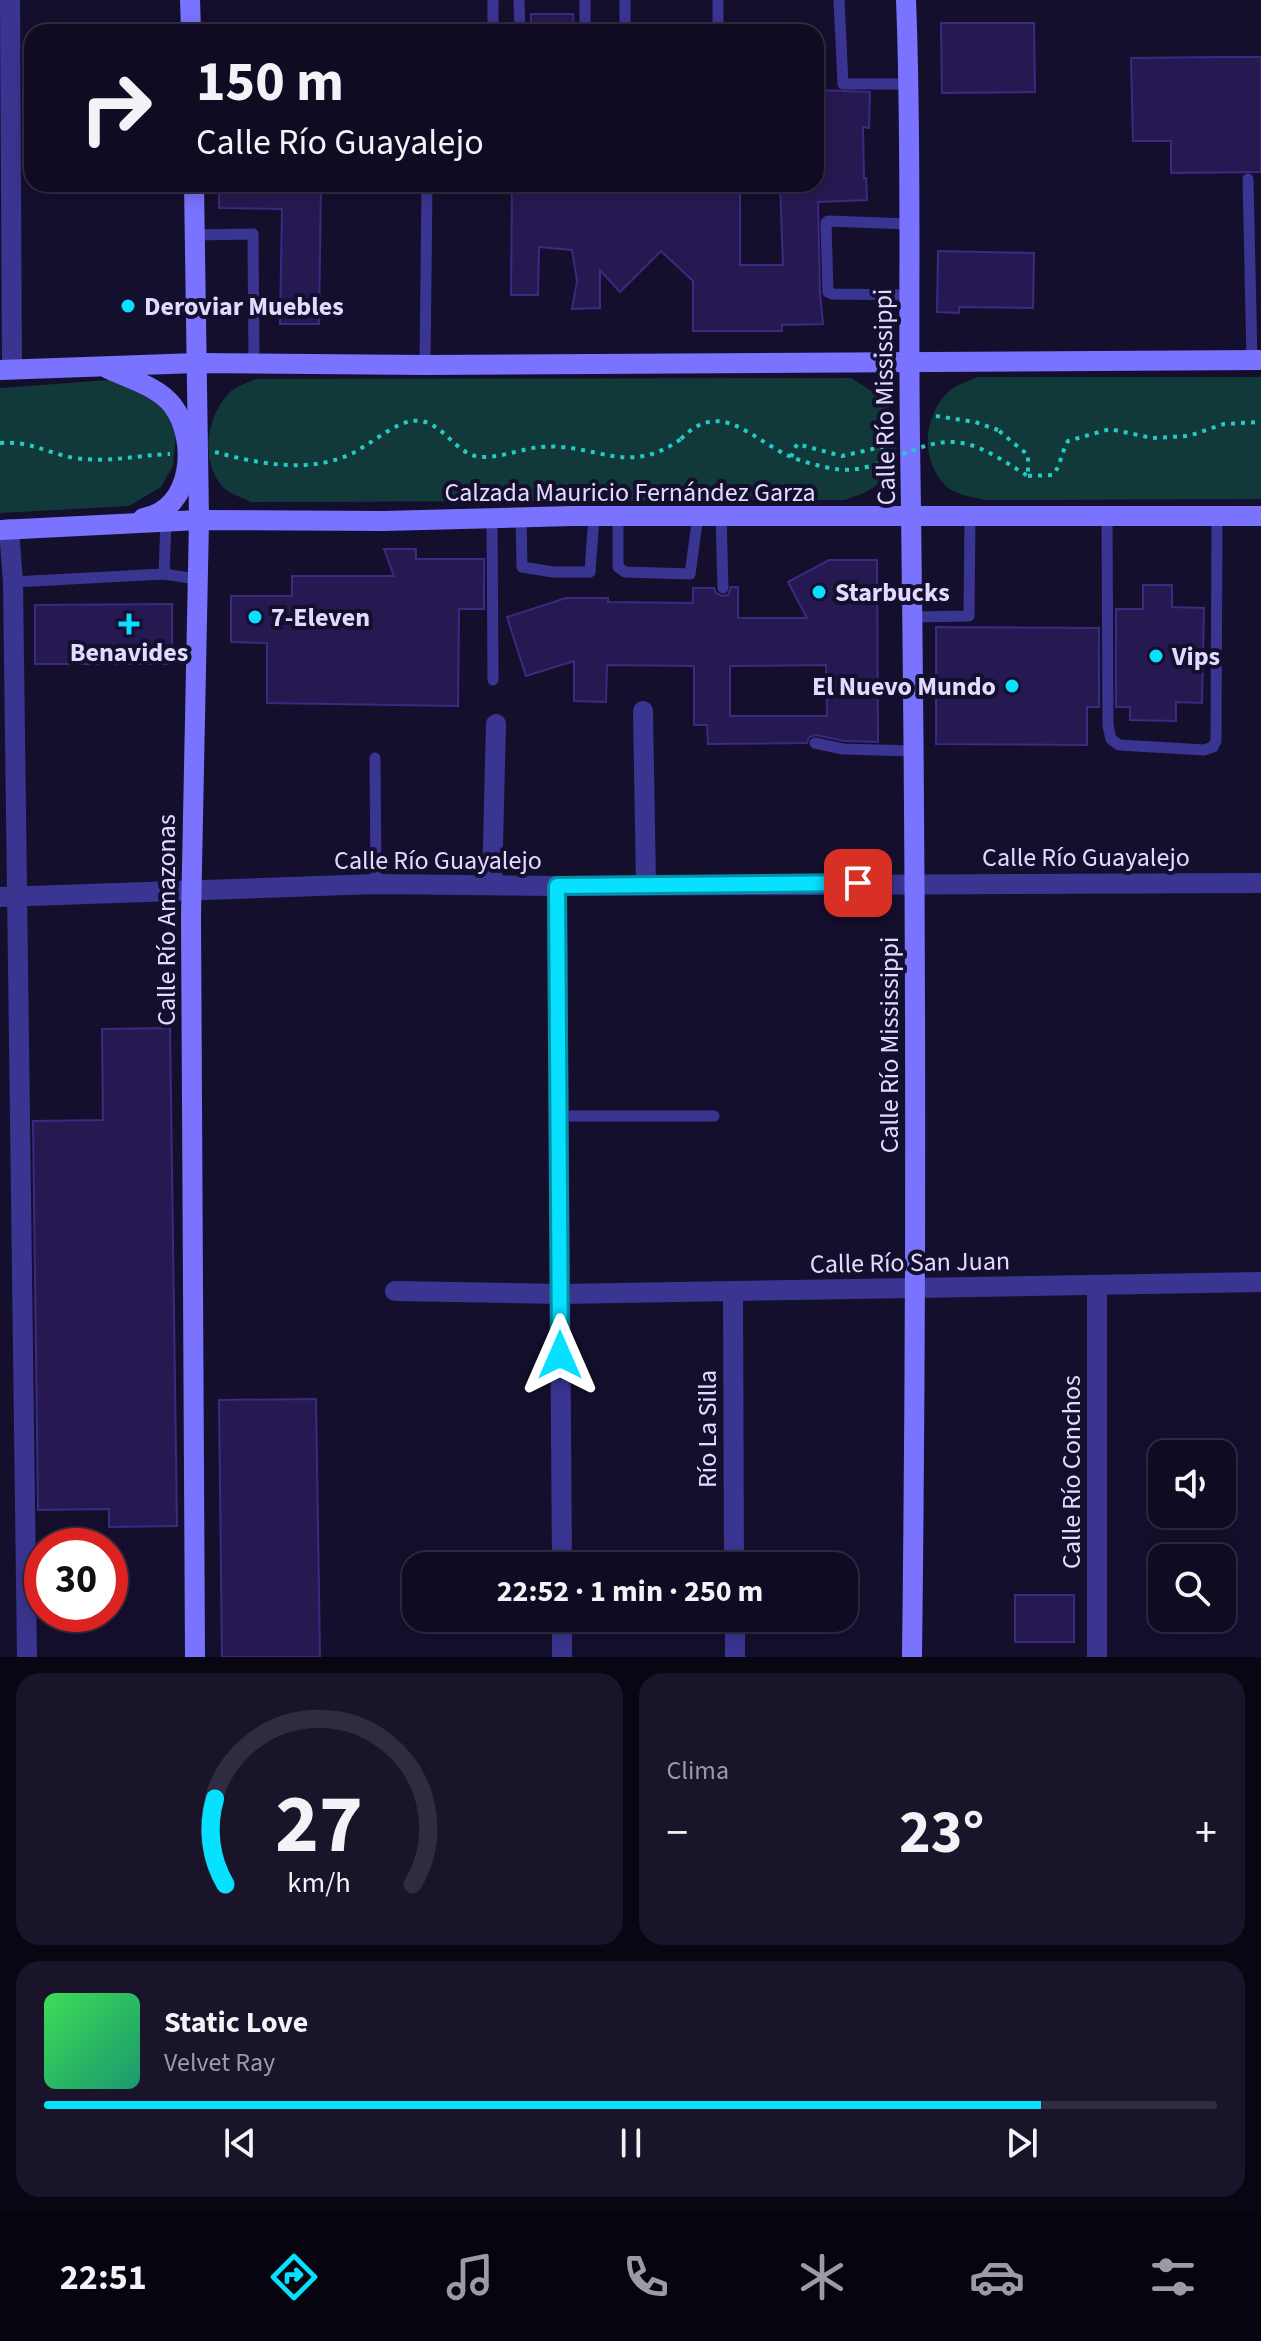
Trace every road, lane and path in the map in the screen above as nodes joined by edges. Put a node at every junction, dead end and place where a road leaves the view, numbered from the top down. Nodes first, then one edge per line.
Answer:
1 (10, 0) edge
2 (190, 0) edge
3 (493, 0) edge
4 (519, 0) edge
5 (585, 0) edge
6 (625, 0) edge
7 (718, 0) edge
8 (839, 0) edge
9 (906, 0) edge
10 (191, 24) edge
11 (493, 24) edge
12 (520, 24) edge
13 (585, 24) edge
14 (625, 24) edge
15 (718, 24) edge
16 (909, 84) junction
17 (1248, 179) dead end
18 (194, 192) edge
19 (427, 192) edge
20 (908, 224) junction
21 (195, 235) junction
22 (907, 295) junction
23 (1256, 360) edge
24 (910, 362) junction
25 (197, 363) junction
26 (254, 363) junction
27 (425, 365) junction
28 (104, 367) junction
29 (6, 370) edge
30 (936, 416) dead end
31 (1261, 422) edge
32 (0, 443) edge
33 (868, 451) dead end
34 (193, 453) junction
35 (791, 457) junction
36 (1028, 476) junction
37 (970, 515) junction
38 (594, 516) junction
39 (618, 516) junction
40 (698, 516) junction
41 (721, 516) junction
42 (912, 516) junction
43 (1107, 516) junction
44 (1217, 516) junction
45 (1261, 516) edge
46 (521, 517) junction
47 (492, 518) junction
48 (199, 520) junction
49 (166, 522) junction
50 (115, 523) junction
51 (5, 530) edge
52 (164, 574) junction
53 (196, 579) junction
54 (13, 582) junction
55 (723, 588) dead end
56 (913, 617) junction
57 (493, 680) dead end
58 (643, 711) dead end
59 (496, 724) dead end
60 (815, 743) dead end
61 (914, 751) junction
62 (375, 758) dead end
63 (914, 883) junction
64 (1261, 883) edge
65 (376, 884) junction
66 (492, 884) junction
67 (646, 885) junction
68 (557, 886) junction
69 (192, 888) junction
70 (8, 897) edge
71 (558, 1116) junction
72 (714, 1116) dead end
73 (1261, 1282) edge
74 (917, 1287) junction
75 (1097, 1287) junction
76 (395, 1291) dead end
77 (733, 1291) junction
78 (560, 1294) junction
79 (562, 1552) edge
80 (734, 1552) edge
81 (562, 1632) edge
82 (735, 1632) edge
83 (27, 1657) edge
84 (195, 1657) edge
85 (562, 1657) edge
86 (735, 1657) edge
87 (912, 1657) edge
88 (1097, 1657) edge

1 - 29 street
2 - 10 street
3 - 11 lane
4 - 12 lane
5 - 13 lane
6 - 14 lane
7 - 15 lane
8 - 16 lane
9 - 16 street, Calle Río Mississippi
16 - 20 street, Calle Río Mississippi
17 - 23 lane
18 - 21 street, Calle Río Amazonas
19 - 27 lane
20 - 22 street, Calle Río Mississippi
20 - 22 lane
21 - 25 street, Calle Río Amazonas
21 - 26 lane
22 - 24 street, Calle Río Mississippi
23 - 24 street
24 - 27 street
24 - 42 street, Calle Río Mississippi
25 - 26 street
25 - 28 street
25 - 34 street, Calle Río Amazonas
26 - 27 street
28 - 29 street
28 - 34 street
30 - 36 path, bridge
31 - 36 path
32 - 34 path
33 - 35 path
34 - 35 path, bridge
34 - 48 street, Calle Río Amazonas
34 - 50 street
35 - 36 path, bridge
37 - 42 street, Calzada Mauricio Fernández Garza
37 - 43 street, Calzada Mauricio Fernández Garza
37 - 56 lane
38 - 39 street, Calzada Mauricio Fernández Garza
38 - 46 street, Calzada Mauricio Fernández Garza
38 - 46 lane
39 - 40 street, Calzada Mauricio Fernández Garza
39 - 40 lane
40 - 41 street, Calzada Mauricio Fernández Garza
41 - 42 street, Calzada Mauricio Fernández Garza
41 - 55 lane
42 - 56 street, Calle Río Mississippi
43 - 44 street, Calzada Mauricio Fernández Garza
43 - 44 lane
44 - 45 street, Calzada Mauricio Fernández Garza
46 - 47 street, Calzada Mauricio Fernández Garza
47 - 48 street, Calzada Mauricio Fernández Garza
47 - 57 lane
48 - 49 street, Calzada Mauricio Fernández Garza
48 - 53 street, Calle Río Amazonas
49 - 50 street, Calzada Mauricio Fernández Garza
49 - 52 lane
50 - 51 street, Calzada Mauricio Fernández Garza
51 - 54 street
52 - 53 lane
52 - 54 lane
53 - 69 street, Calle Río Amazonas
54 - 70 street
56 - 61 street, Calle Río Mississippi
58 - 67 street
59 - 66 street
60 - 61 lane
61 - 63 street, Calle Río Mississippi
62 - 65 lane
63 - 64 street, Calle Río Guayalejo
63 - 67 street, Calle Río Guayalejo
63 - 74 street, Calle Río Mississippi
65 - 66 street, Calle Río Guayalejo
65 - 69 street, Calle Río Guayalejo
66 - 68 street, Calle Río Guayalejo
67 - 68 street, Calle Río Guayalejo
68 - 71 street
69 - 70 street, Calle Río Guayalejo
69 - 84 street, Calle Río Amazonas
70 - 83 street
71 - 72 lane
71 - 78 street
73 - 75 street, Calle Río San Juan
74 - 75 street, Calle Río San Juan
74 - 77 street, Calle Río San Juan
74 - 87 street, Calle Río Mississippi
75 - 88 street, Calle Río Conchos
76 - 78 street, Calle Río San Juan
77 - 78 street, Calle Río San Juan
77 - 80 street, Río La Silla
78 - 79 street
81 - 85 street
82 - 86 street

